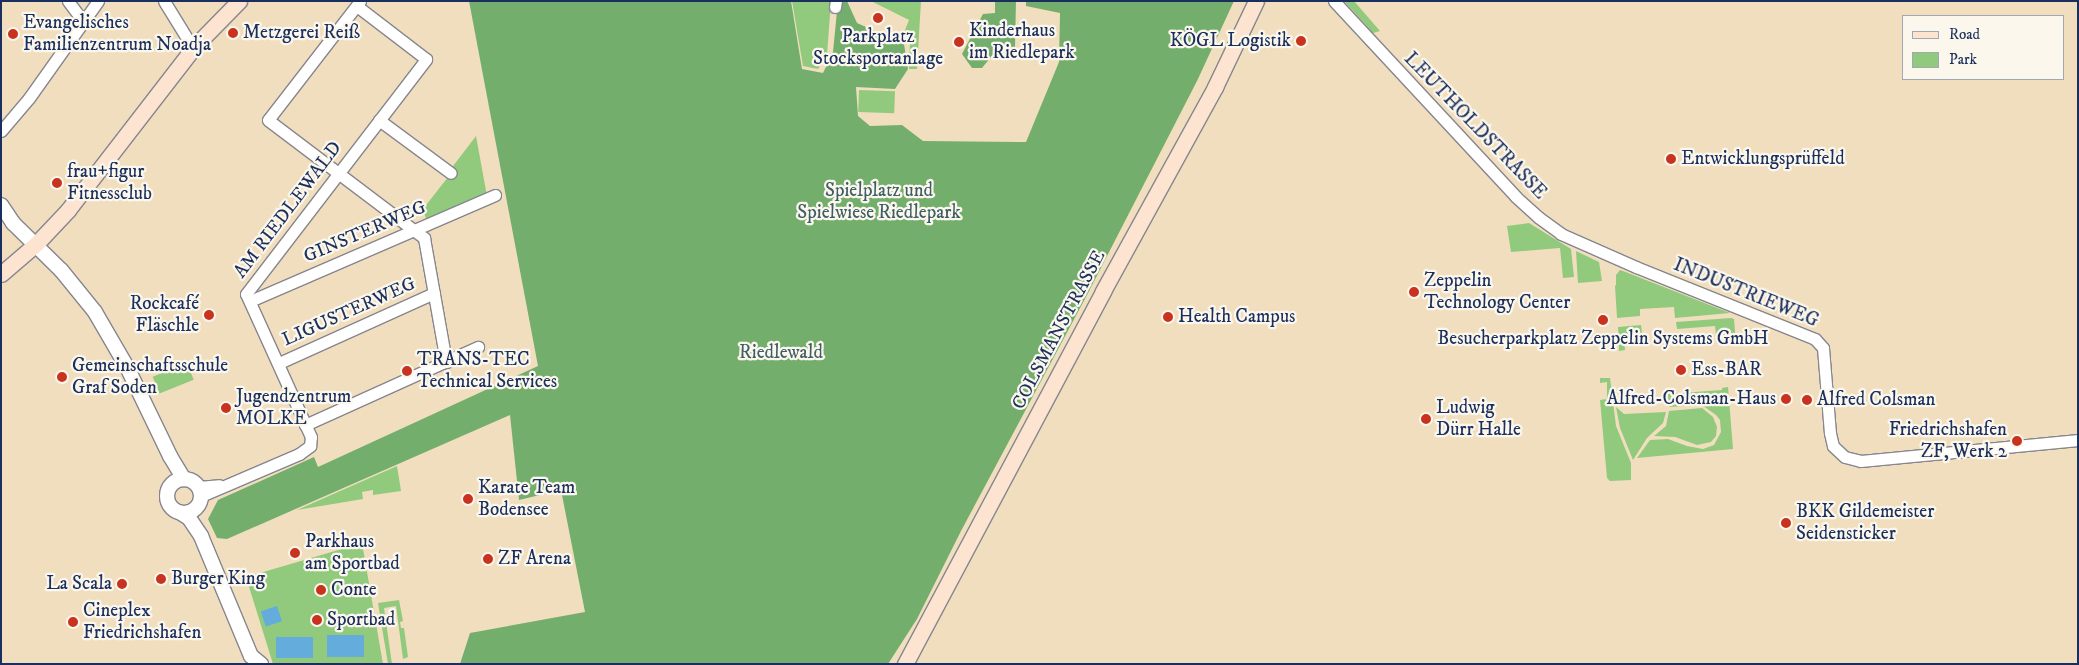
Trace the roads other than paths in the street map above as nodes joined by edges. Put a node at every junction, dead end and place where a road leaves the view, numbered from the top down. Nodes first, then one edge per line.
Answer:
1 (68, 1) edge
2 (98, 1) edge
3 (164, 1) edge
4 (239, 1) edge
5 (1256, 1) edge
6 (1334, 1) edge
7 (358, 4) edge
8 (1250, 9) edge
9 (83, 21) junction
10 (193, 48) junction
11 (379, 120) junction
12 (1, 131) edge
13 (338, 172) junction
14 (451, 173) dead end
15 (495, 195) dead end
16 (1, 205) edge
17 (413, 230) junction
18 (36, 244) junction
19 (1607, 255) joint
20 (1, 274) edge
21 (434, 293) junction
22 (250, 301) junction
23 (478, 347) dead end
24 (446, 362) junction
25 (279, 363) junction
26 (305, 425) junction
27 (2078, 440) edge
28 (178, 481) junction
29 (199, 496) junction
30 (181, 513) junction
31 (201, 536) junction
32 (254, 661) edge
33 (905, 664) edge

1 - 9 street
2 - 9 street
3 - 10 street
4 - 10 main road
5 - 8 main road, COLSMANSTRASSE
6 - 19 street, LEUTHOLDSTRASSE
7 - 11 street, AM RIEDLEWALD
7 - 13 street
8 - 33 main road, COLSMANSTRASSE
9 - 12 street
10 - 18 main road
11 - 13 street, AM RIEDLEWALD
11 - 14 street
13 - 17 street
13 - 22 street, AM RIEDLEWALD
15 - 17 street, GINSTERWEG
16 - 18 street
17 - 21 street
17 - 22 street, GINSTERWEG
18 - 20 main road
18 - 28 street
19 - 27 street, INDUSTRIEWEG
21 - 24 street
21 - 25 street, LIGUSTERWEG
22 - 25 street, AM RIEDLEWALD
23 - 24 street
24 - 26 street
25 - 26 street, AM RIEDLEWALD
26 - 29 street, AM RIEDLEWALD
28 - 29 street
28 - 30 street
29 - 30 street
29 - 31 street
30 - 31 street
31 - 32 street

